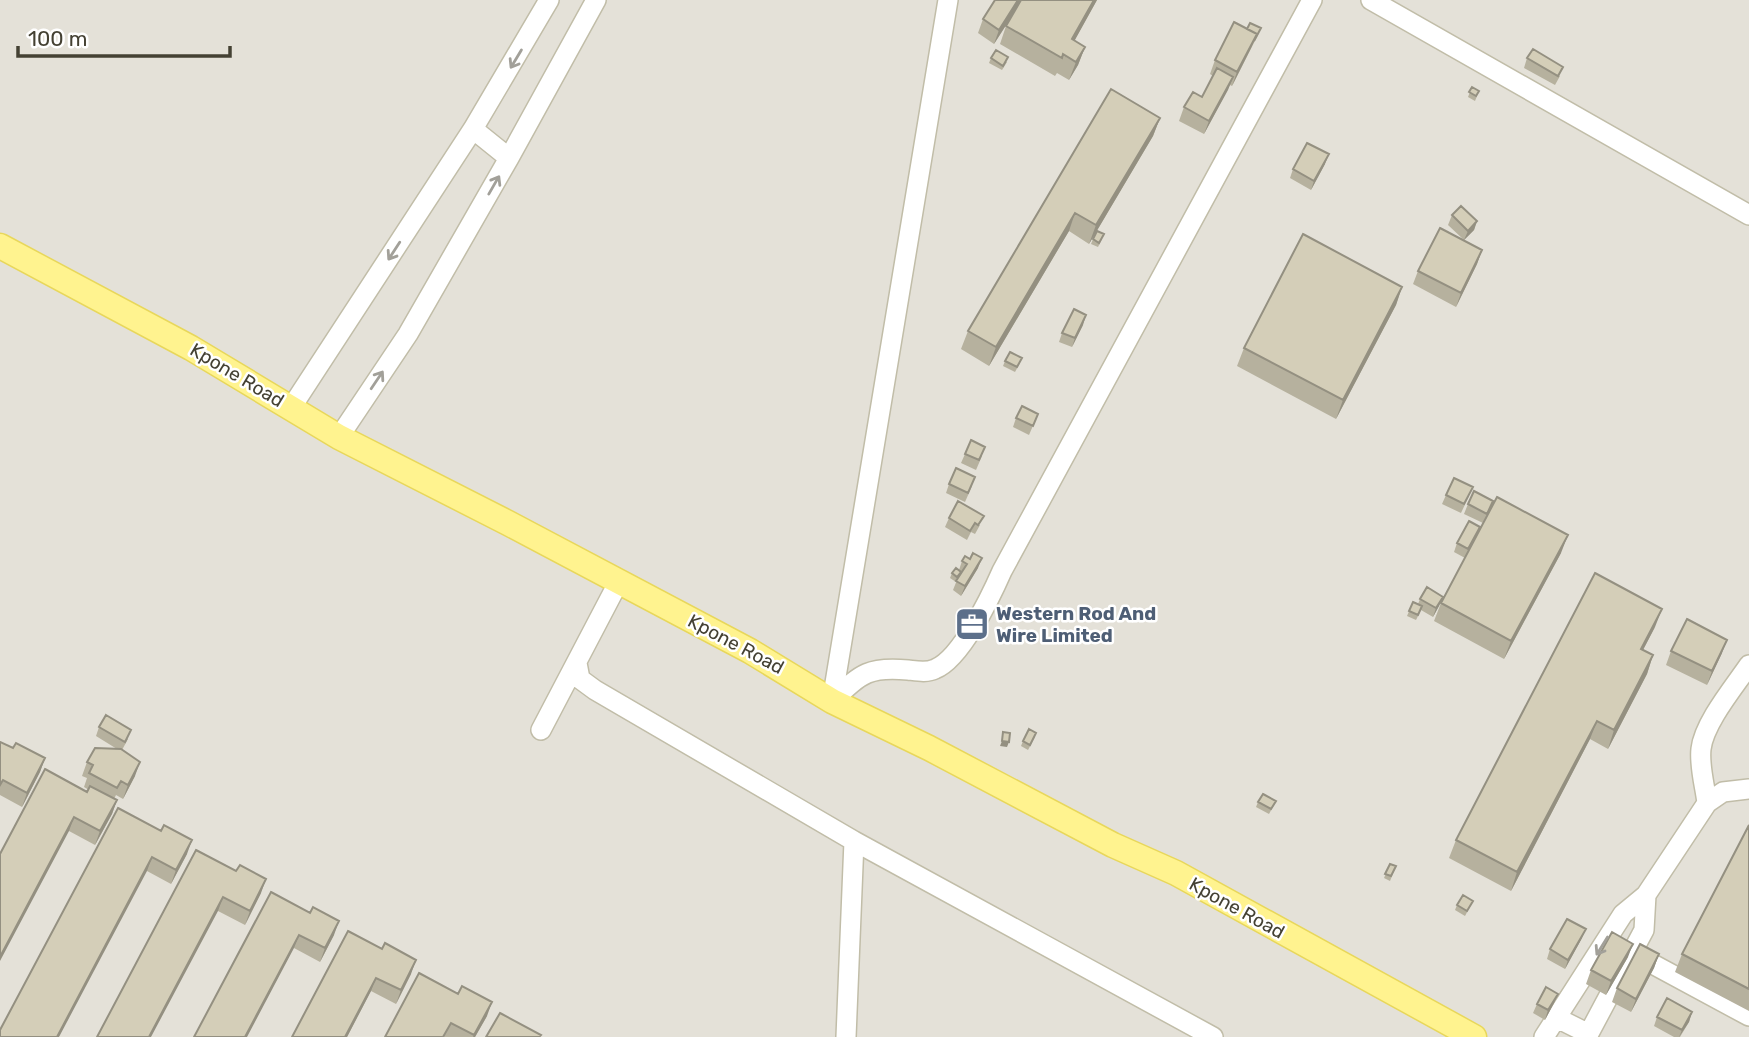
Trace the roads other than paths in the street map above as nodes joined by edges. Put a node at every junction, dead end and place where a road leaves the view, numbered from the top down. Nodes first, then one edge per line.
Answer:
1 (550, 0) edge
2 (596, 0) edge
3 (948, 0) edge
4 (1312, 0) edge
5 (1371, 0) edge
6 (473, 130) junction
7 (509, 158) junction
8 (1749, 215) edge
9 (0, 246) edge
10 (291, 408) junction
11 (340, 437) junction
12 (618, 583) junction
13 (577, 663) junction
14 (1749, 665) edge
15 (832, 702) junction
16 (541, 730) dead end
17 (1749, 789) edge
18 (1707, 803) junction
19 (854, 841) junction
20 (1646, 895) junction
21 (1633, 954) junction
22 (1749, 1016) edge
23 (1557, 1018) junction
24 (1588, 1036) edge
25 (846, 1037) edge
26 (1213, 1037) edge
27 (1474, 1037) edge
28 (1544, 1037) edge

1 -> 6 street
2 - 7 street
3 - 15 street
4 - 15 street
5 - 8 street
6 - 7 street
6 -> 10 street
11 -> 7 street
9 - 10 main road, Kpone Road
10 - 11 main road, Kpone Road
11 - 12 main road, Kpone Road
12 - 13 street
12 - 15 main road, Kpone Road
13 - 16 street
13 - 19 street
14 - 18 street
15 - 27 main road, Kpone Road
17 - 18 street
18 - 20 street
19 - 25 street
19 - 26 street
20 - 21 street
20 -> 23 street
21 - 22 street
21 - 24 street
23 - 24 street
23 - 28 street

